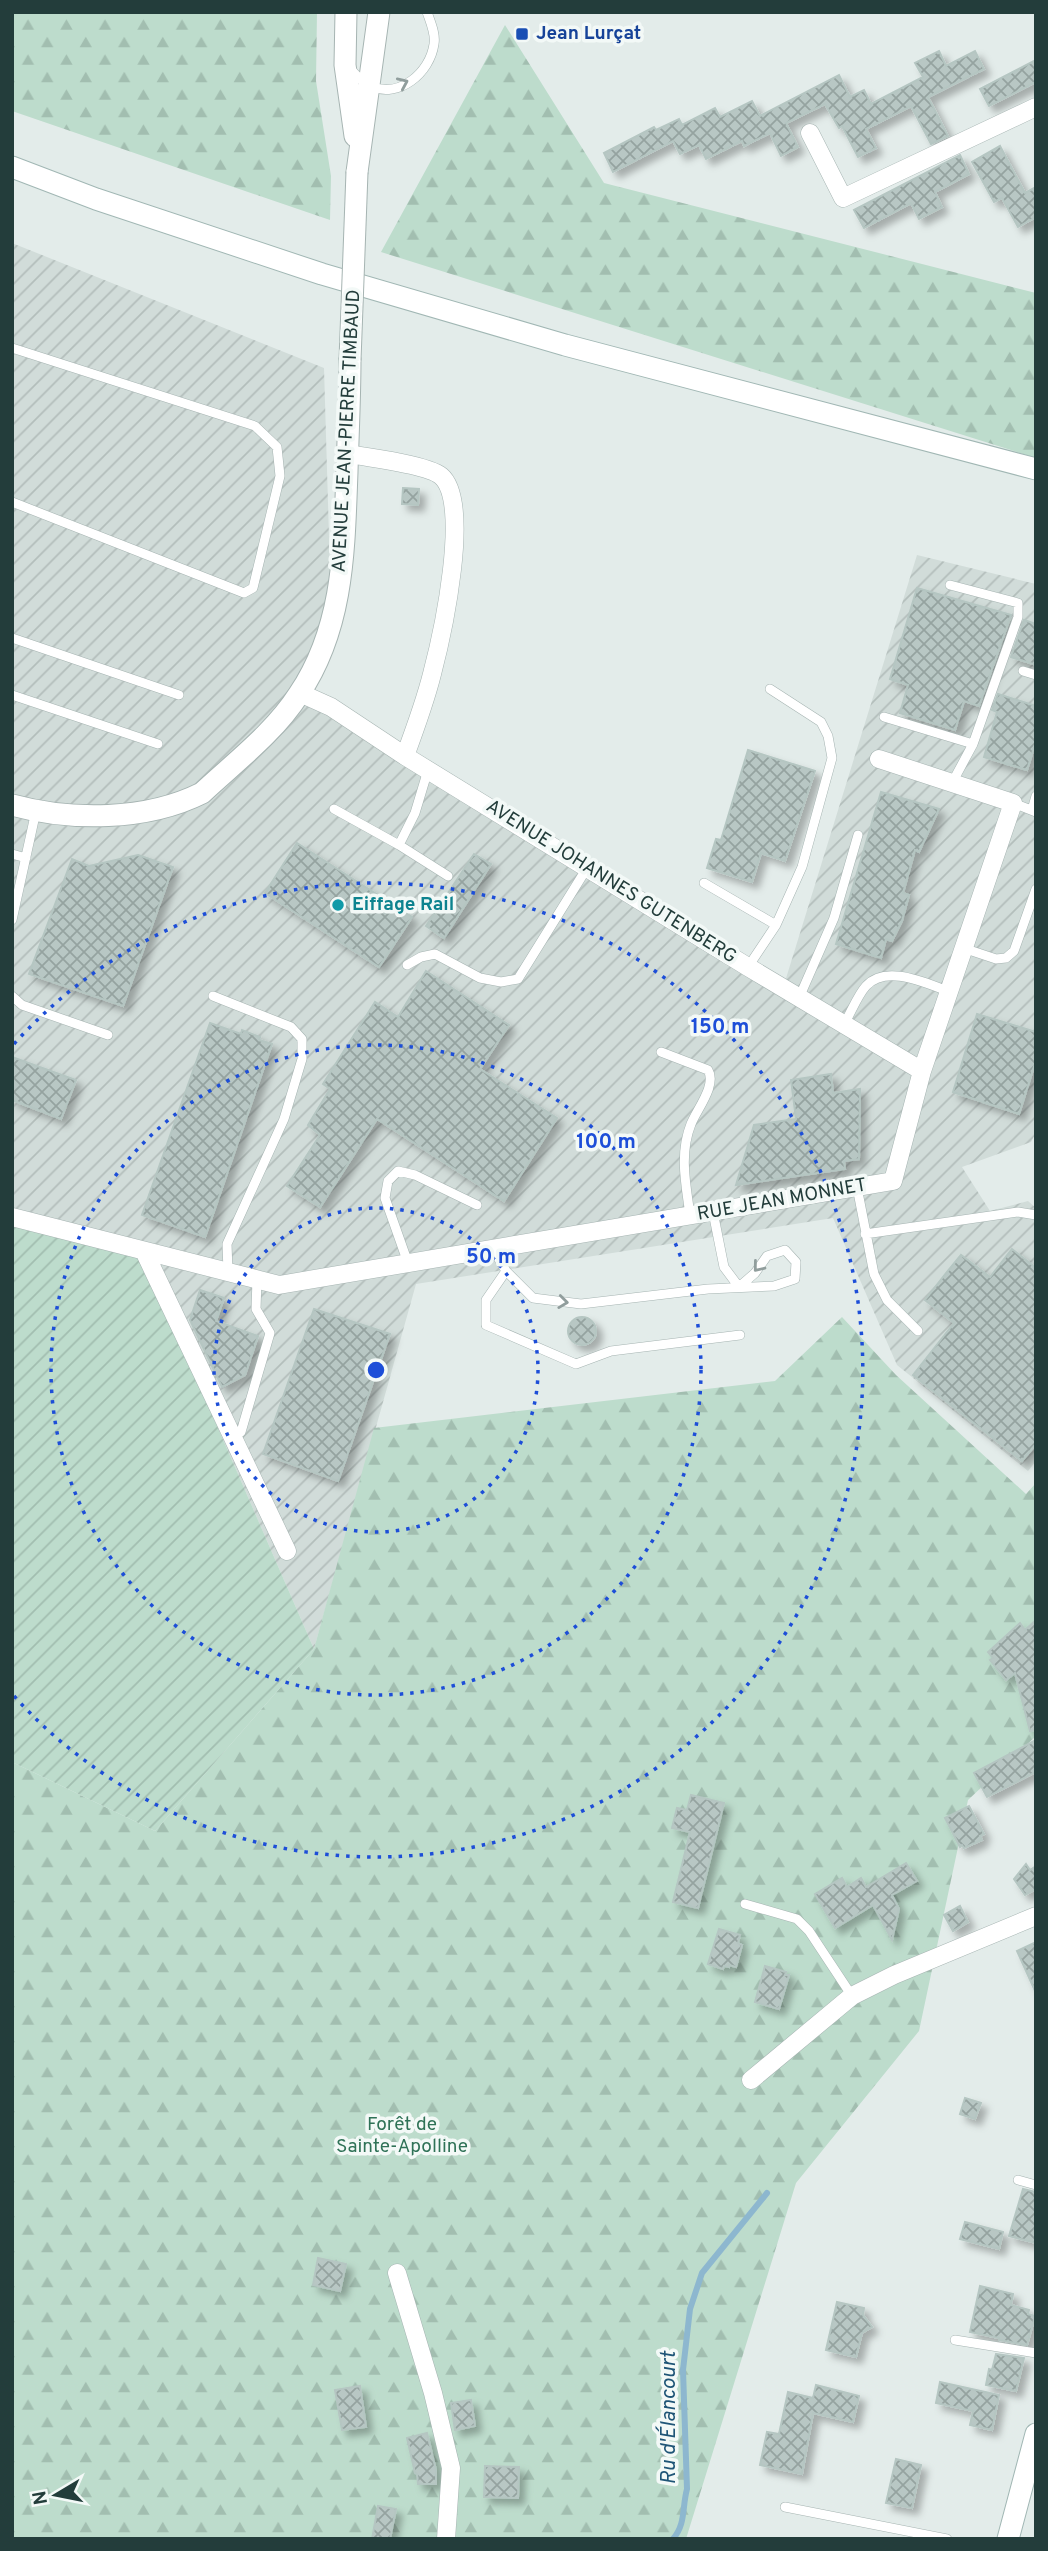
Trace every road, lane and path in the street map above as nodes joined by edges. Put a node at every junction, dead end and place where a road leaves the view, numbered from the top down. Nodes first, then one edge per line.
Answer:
1 (346, 12) edge
2 (379, 12) edge
3 (426, 12) edge
4 (345, 65) junction
5 (369, 86) junction
6 (1036, 107) edge
7 (810, 133) dead end
8 (12, 167) edge
9 (358, 167) junction
10 (12, 348) edge
11 (347, 454) junction
12 (1036, 468) edge
13 (12, 502) edge
14 (950, 585) dead end
15 (12, 638) edge
16 (1023, 671) dead end
17 (1036, 675) edge
18 (770, 689) dead end
19 (300, 693) junction
20 (12, 695) edge
21 (179, 695) dead end
22 (884, 717) dead end
23 (158, 744) dead end
24 (973, 744) junction
25 (405, 756) junction
26 (879, 760) dead end
27 (428, 770) junction
28 (952, 783) junction
29 (1036, 796) edge
30 (1013, 803) junction
31 (12, 805) edge
32 (334, 808) dead end
33 (36, 811) junction
34 (1034, 811) edge
35 (858, 835) dead end
36 (399, 845) junction
37 (12, 854) edge
38 (26, 858) junction
39 (587, 868) junction
40 (448, 876) dead end
41 (704, 883) dead end
42 (1036, 889) edge
43 (12, 920) edge
44 (776, 926) junction
45 (963, 948) junction
46 (407, 965) dead end
47 (748, 967) junction
48 (948, 991) junction
49 (12, 996) edge
50 (213, 996) dead end
51 (799, 998) junction
52 (844, 1024) junction
53 (108, 1035) dead end
54 (661, 1052) dead end
55 (922, 1070) junction
56 (857, 1187) junction
57 (477, 1205) dead end
58 (713, 1212) junction
59 (1035, 1214) edge
60 (690, 1216) junction
61 (12, 1217) edge
62 (865, 1234) junction
63 (493, 1249) junction
64 (144, 1251) junction
65 (408, 1263) junction
66 (506, 1271) junction
67 (228, 1272) junction
68 (257, 1279) junction
69 (739, 1287) junction
70 (918, 1331) dead end
71 (740, 1335) dead end
72 (241, 1432) dead end
73 (287, 1551) dead end
74 (745, 1904) dead end
75 (1036, 1916) edge
76 (852, 1996) junction
77 (751, 2080) dead end
78 (1018, 2180) dead end
79 (1036, 2185) edge
80 (397, 2273) dead end
81 (955, 2340) dead end
82 (1036, 2353) edge
83 (1036, 2434) edge
84 (785, 2507) dead end
85 (446, 2539) edge
86 (947, 2539) edge
87 (1008, 2539) edge

1 - 4 street, AVENUE JEAN-PIERRE TIMBAUD
2 - 5 street, AVENUE JEAN-PIERRE TIMBAUD
5 -> 3 lane
4 - 5 lane
4 - 9 street, AVENUE JEAN-PIERRE TIMBAUD
5 - 9 street, AVENUE JEAN-PIERRE TIMBAUD
6 - 7 street
8 - 12 street
9 - 11 street, AVENUE JEAN-PIERRE TIMBAUD, bridge
10 - 13 lane
11 - 19 street, AVENUE JEAN-PIERRE TIMBAUD
11 - 25 street
14 - 24 lane
15 - 21 lane
16 - 17 lane
18 - 44 lane
19 - 25 street, AVENUE JOHANNES GUTENBERG
19 - 33 street, AVENUE JEAN-PIERRE TIMBAUD
20 - 23 lane
22 - 24 lane
24 - 28 lane
25 - 27 street, AVENUE JOHANNES GUTENBERG
26 - 28 street
27 - 36 lane
27 - 39 street, AVENUE JOHANNES GUTENBERG
28 - 30 street
29 - 34 lane
30 - 34 lane
30 - 45 street, RUE JEAN MONNET
31 - 33 street, AVENUE JEAN-PIERRE TIMBAUD
32 - 36 lane
33 - 38 lane
35 - 51 lane
36 - 40 lane
37 - 38 lane
38 - 43 lane
39 - 46 lane
39 - 47 street, AVENUE JOHANNES GUTENBERG
41 - 44 lane
42 - 45 lane
44 - 47 lane
45 - 48 street, RUE JEAN MONNET
47 - 51 street, AVENUE JOHANNES GUTENBERG
48 - 52 lane
48 - 55 street, RUE JEAN MONNET
49 - 53 lane
50 - 67 lane
51 - 52 street, AVENUE JOHANNES GUTENBERG
52 - 55 street, AVENUE JOHANNES GUTENBERG
54 - 60 lane
55 - 56 street, RUE JEAN MONNET
56 - 58 street, RUE JEAN MONNET
56 - 62 lane
57 - 65 lane
58 - 60 street, RUE JEAN MONNET
58 - 69 lane
59 - 62 lane
60 - 63 street, RUE JEAN MONNET
61 - 64 street, RUE JEAN MONNET
62 - 70 lane
63 - 65 street, RUE JEAN MONNET
63 - 66 lane
64 - 67 street, RUE JEAN MONNET
64 - 73 street
65 - 68 street, RUE JEAN MONNET
66 -> 69 lane
66 - 71 lane
67 - 68 street, RUE JEAN MONNET
68 - 72 lane
69 -> 69 lane
74 - 76 lane
75 - 76 street
76 - 77 street
78 - 79 lane
80 - 85 street
81 - 82 lane
83 - 87 street
84 - 86 lane

